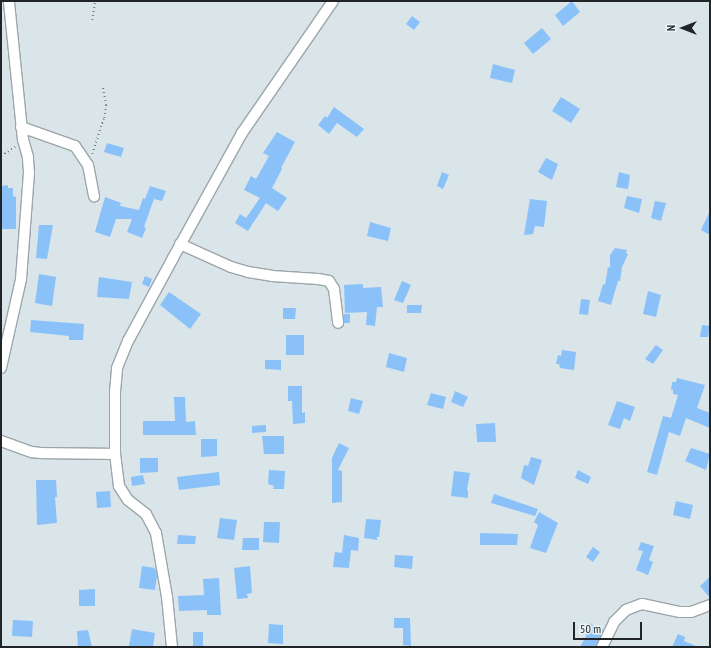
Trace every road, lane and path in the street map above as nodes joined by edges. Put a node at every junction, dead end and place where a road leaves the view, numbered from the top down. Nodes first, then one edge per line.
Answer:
1 (9, 1) edge
2 (94, 1) edge
3 (333, 1) edge
4 (92, 20) dead end
5 (102, 85) dead end
6 (21, 127) junction
7 (23, 140) junction
8 (1, 156) edge
9 (88, 165) junction
10 (94, 196) dead end
11 (180, 244) junction
12 (338, 323) dead end
13 (1, 368) edge
14 (1, 441) edge
15 (115, 454) junction
16 (710, 605) edge
17 (172, 647) edge
18 (602, 647) edge

1 - 6 street
2 - 4 path
3 - 11 street
5 - 9 path
6 - 7 street
6 - 9 street
7 - 8 path
7 - 13 street
9 - 10 street
11 - 12 street
11 - 15 street
14 - 15 street
15 - 17 street
16 - 18 street

